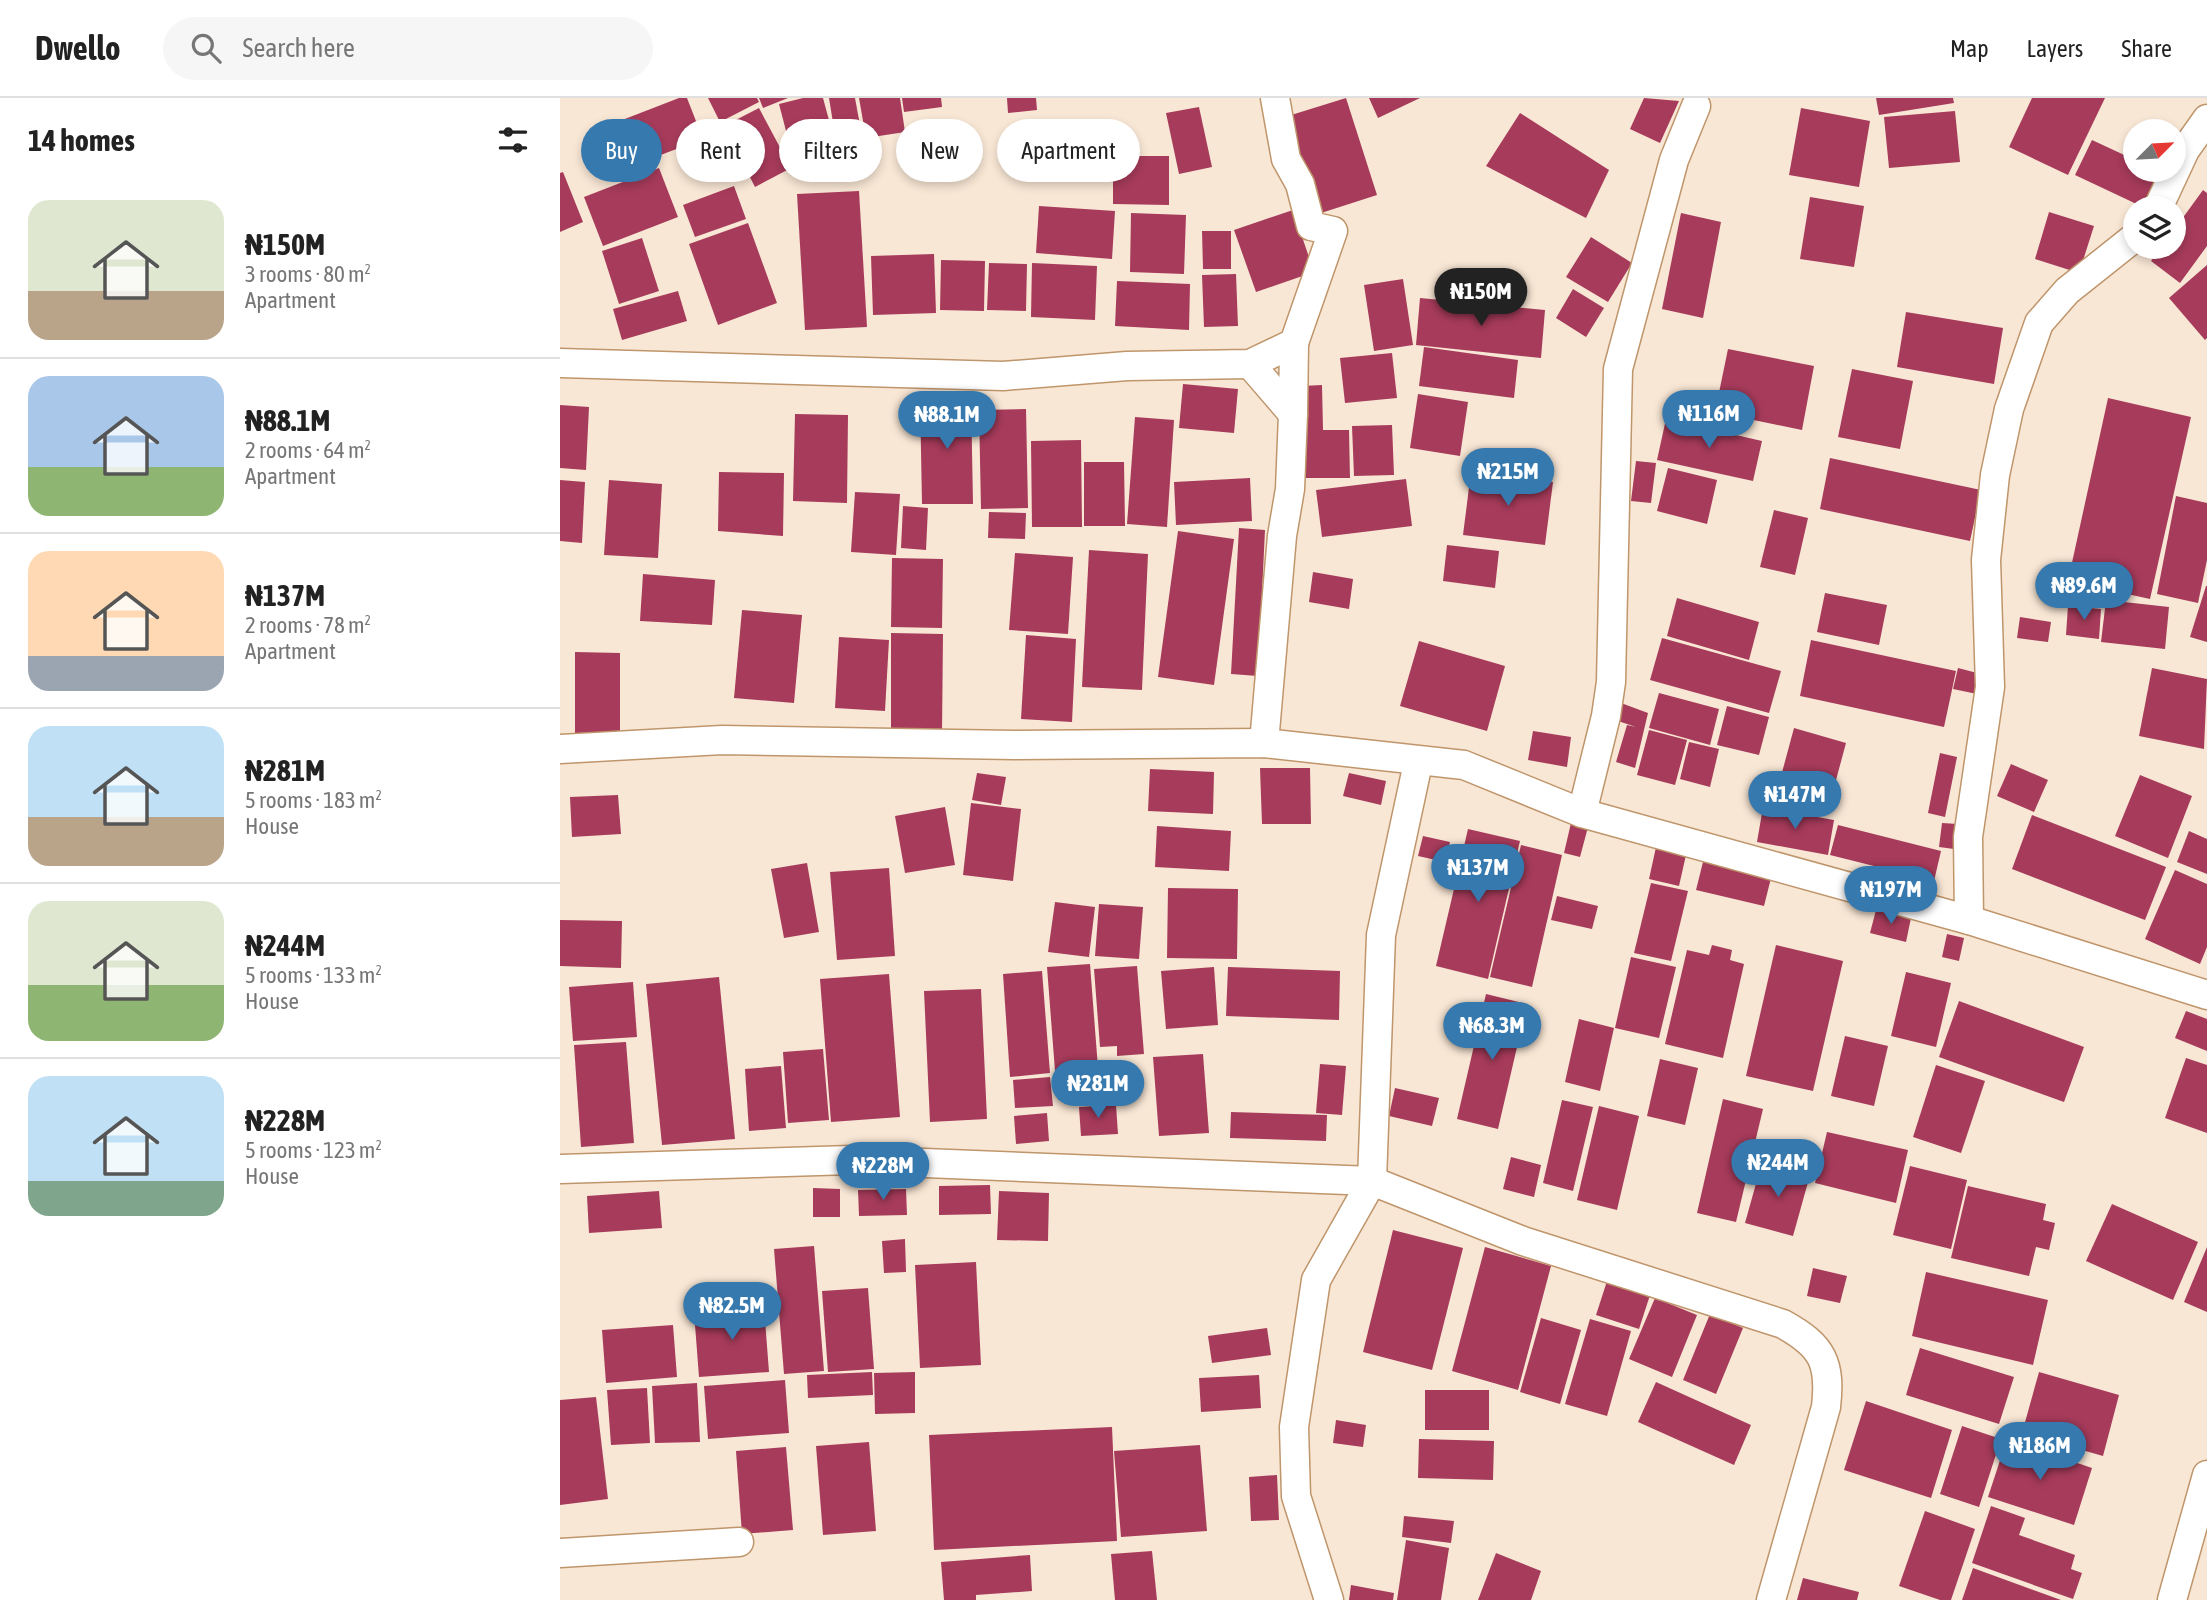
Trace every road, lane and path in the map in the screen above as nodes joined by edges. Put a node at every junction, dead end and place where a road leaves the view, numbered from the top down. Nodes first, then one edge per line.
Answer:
1 (1275, 98) edge
2 (1696, 106) dead end
3 (2207, 119) edge
4 (2164, 196) edge
5 (2123, 247) edge
6 (1294, 343) junction
7 (560, 363) edge
8 (1250, 364) junction
9 (1293, 414) junction
10 (1264, 743) junction
11 (560, 749) edge
12 (1418, 762) junction
13 (1582, 813) junction
14 (1969, 920) junction
15 (2207, 996) edge
16 (560, 1169) edge
17 (1372, 1181) junction
18 (2207, 1475) edge
19 (739, 1542) dead end
20 (560, 1553) edge
21 (1329, 1600) edge
22 (1771, 1600) edge
23 (2172, 1600) edge

1 - 6 street
2 - 13 street
3 - 4 street
5 - 14 street
6 - 8 street
6 - 9 street
7 - 8 street
8 - 9 street
9 - 10 street
10 - 11 street
10 - 12 street
12 - 13 street
12 - 17 street
13 - 14 street
14 - 15 street
16 - 17 street
17 - 21 street
17 - 22 street
18 - 23 street
19 - 20 street

